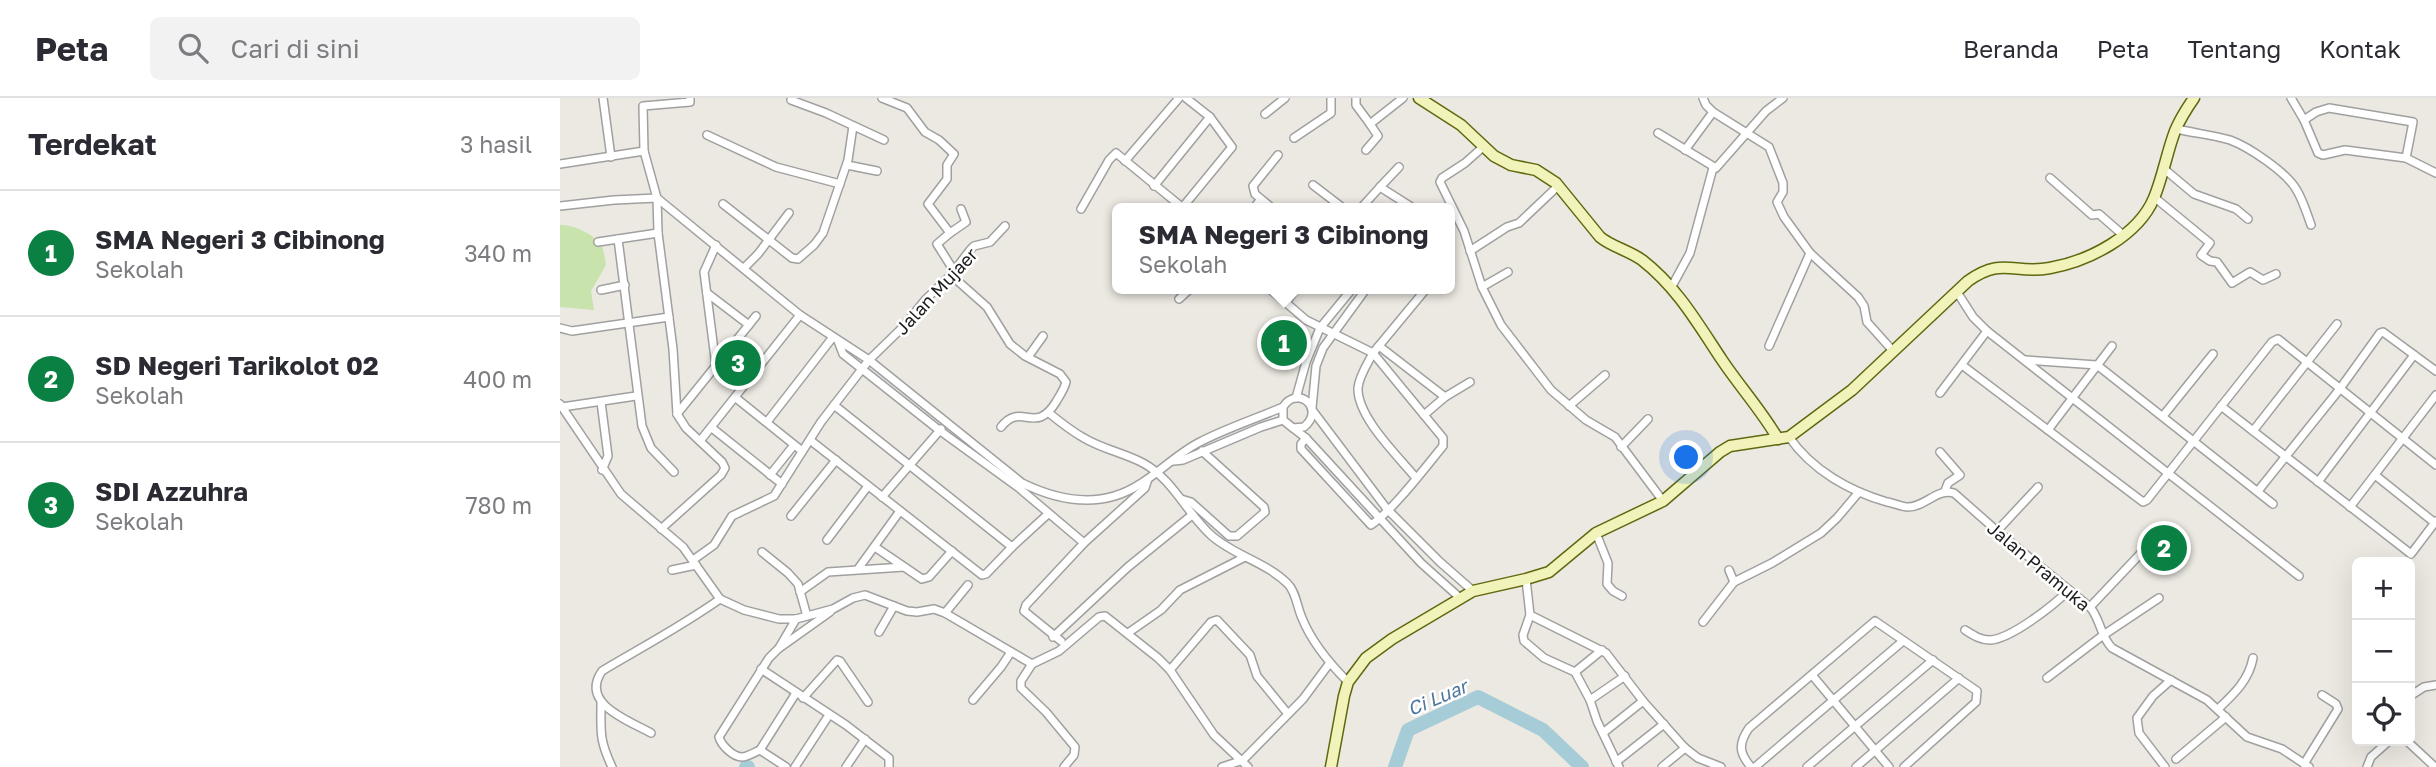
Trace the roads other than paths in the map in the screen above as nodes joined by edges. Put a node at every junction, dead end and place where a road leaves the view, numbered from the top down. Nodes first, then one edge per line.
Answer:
1 (603, 98) edge
2 (690, 98) edge
3 (882, 98) edge
4 (1178, 98) edge
5 (1186, 98) edge
6 (1285, 98) edge
7 (1331, 98) edge
8 (1356, 98) edge
9 (1403, 98) edge
10 (1419, 98) edge
11 (1703, 98) edge
12 (1783, 98) edge
13 (2194, 98) edge
14 (2291, 98) edge
15 (791, 100) dead end
16 (642, 102) edge
17 (1713, 112) junction
18 (1265, 114) dead end
19 (1210, 117) junction
20 (2304, 120) junction
21 (1370, 124) junction
22 (853, 125) junction
23 (2176, 129) junction
24 (1658, 133) dead end
25 (1748, 133) junction
26 (707, 135) dead end
27 (1294, 138) dead end
28 (884, 139) dead end
29 (1483, 147) junction
30 (1685, 149) junction
31 (1366, 150) dead end
32 (644, 151) junction
33 (1278, 156) dead end
34 (611, 157) junction
35 (2406, 158) junction
36 (1125, 161) junction
37 (560, 164) edge
38 (847, 165) junction
39 (1399, 167) dead end
40 (1713, 168) junction
41 (2163, 168) junction
42 (877, 171) dead end
43 (2436, 173) edge
44 (2050, 178) dead end
45 (840, 184) junction
46 (1313, 185) dead end
47 (1559, 185) junction
48 (1154, 186) junction
49 (1380, 187) junction
50 (2154, 197) junction
51 (656, 198) junction
52 (1261, 200) junction
53 (1176, 203) edge
54 (1186, 203) edge
55 (1258, 203) edge
56 (1265, 203) edge
57 (1336, 203) edge
58 (1366, 203) edge
59 (1405, 203) edge
60 (1451, 203) edge
61 (723, 204) dead end
62 (560, 206) edge
63 (961, 209) dead end
64 (1081, 209) dead end
65 (1455, 210) edge
66 (789, 213) dead end
67 (2248, 219) dead end
68 (2311, 225) dead end
69 (1005, 226) dead end
70 (658, 233) junction
71 (950, 233) junction
72 (2123, 235) junction
73 (618, 239) junction
74 (769, 240) junction
75 (598, 242) dead end
76 (716, 245) junction
77 (1469, 251) junction
78 (1810, 253) junction
79 (744, 268) junction
80 (1508, 272) dead end
81 (953, 273) junction
82 (2276, 274) dead end
83 (625, 285) junction
84 (1482, 287) junction
85 (1671, 288) junction
86 (601, 290) dead end
87 (1957, 292) junction
88 (707, 293) junction
89 (1184, 294) edge
90 (1276, 294) edge
91 (1292, 294) edge
92 (1348, 294) edge
93 (1362, 294) edge
94 (1422, 294) edge
95 (1179, 299) dead end
96 (1286, 302) junction
97 (800, 315) junction
98 (756, 316) dead end
99 (669, 317) junction
100 (629, 323) junction
101 (2337, 324) dead end
102 (749, 325) junction
103 (560, 328) edge
104 (1320, 328) junction
105 (1987, 331) junction
106 (1332, 333) junction
107 (1043, 336) dead end
108 (836, 339) junction
109 (1769, 346) dead end
110 (2112, 346) dead end
111 (1376, 350) junction
112 (1893, 351) junction
113 (2213, 354) dead end
114 (2414, 355) junction
115 (1028, 357) junction
116 (2023, 359) junction
117 (869, 360) junction
118 (1306, 362) junction
119 (2307, 362) junction
120 (1962, 365) junction
121 (2097, 365) junction
122 (716, 366) junction
123 (1316, 366) junction
124 (861, 368) junction
125 (2436, 371) edge
126 (1605, 375) dead end
127 (1470, 382) dead end
128 (2339, 390) junction
129 (1940, 393) dead end
130 (2436, 395) edge
131 (636, 396) junction
132 (1445, 397) junction
133 (2072, 397) junction
134 (736, 398) junction
135 (1296, 398) junction
136 (601, 402) junction
137 (835, 402) junction
138 (561, 405) edge
139 (1569, 406) junction
140 (2221, 406) junction
141 (1283, 407) junction
142 (1312, 410) junction
143 (1049, 413) junction
144 (2368, 413) junction
145 (677, 414) junction
146 (1424, 415) junction
147 (2163, 416) junction
148 (1257, 418) junction
149 (1648, 419) dead end
150 (1283, 420) junction
151 (766, 422) junction
152 (946, 423) junction
153 (1001, 427) dead end
154 (1261, 427) junction
155 (712, 428) junction
156 (1293, 428) junction
157 (939, 430) junction
158 (2048, 430) junction
159 (2253, 431) junction
160 (1306, 438) junction
161 (1784, 438) junction
162 (2401, 439) junction
163 (810, 440) junction
164 (701, 441) junction
165 (2194, 441) junction
166 (794, 445) junction
167 (1621, 447) junction
168 (802, 451) junction
169 (1202, 451) junction
170 (1940, 452) dead end
171 (2286, 457) junction
172 (836, 460) junction
173 (1174, 461) junction
174 (2435, 463) edge
175 (909, 464) junction
176 (602, 470) junction
177 (674, 472) dead end
178 (1157, 472) junction
179 (2167, 474) junction
180 (2375, 474) junction
181 (770, 475) junction
182 (1149, 478) junction
183 (1416, 478) junction
184 (2318, 482) junction
185 (782, 485) junction
186 (869, 486) junction
187 (1020, 486) junction
188 (2038, 487) dead end
189 (1945, 491) junction
190 (2258, 491) junction
191 (1859, 492) junction
192 (882, 497) junction
193 (1181, 499) junction
194 (1663, 501) junction
195 (2273, 504) dead end
196 (2350, 507) junction
197 (1387, 509) junction
198 (900, 511) junction
199 (1048, 514) junction
200 (1192, 515) junction
201 (791, 516) dead end
202 (1379, 518) junction
203 (2435, 522) edge
204 (661, 529) junction
205 (1997, 531) junction
206 (1596, 533) junction
207 (827, 540) dead end
208 (1084, 543) junction
209 (875, 547) junction
210 (1012, 547) junction
211 (2144, 550) dead end
212 (952, 551) junction
213 (762, 552) dead end
214 (1245, 557) junction
215 (695, 562) junction
216 (904, 567) junction
217 (858, 569) junction
218 (672, 570) dead end
219 (1729, 570) dead end
220 (2299, 576) dead end
221 (1526, 579) junction
222 (1734, 582) junction
223 (968, 585) dead end
224 (2069, 590) junction
225 (1473, 591) junction
226 (800, 592) junction
227 (1622, 596) dead end
228 (1459, 597) junction
229 (2159, 598) dead end
230 (720, 599) junction
231 (894, 606) junction
232 (2090, 607) junction
233 (833, 610) junction
234 (945, 613) junction
235 (1530, 615) junction
236 (807, 616) junction
237 (796, 619) junction
238 (1703, 622) dead end
239 (1965, 630) dead end
240 (879, 632) dead end
241 (1128, 633) junction
242 (2102, 636) junction
243 (1053, 637) junction
244 (1061, 641) dead end
245 (1903, 641) junction
246 (778, 649) junction
247 (1602, 650) junction
248 (1011, 653) junction
249 (2253, 658) dead end
250 (1933, 660) junction
251 (1032, 664) junction
252 (1329, 664) junction
253 (761, 669) junction
254 (1170, 670) junction
255 (1575, 672) junction
256 (1812, 675) junction
257 (1625, 676) junction
258 (1959, 678) junction
259 (2047, 678) dead end
260 (2171, 680) junction
261 (1348, 682) junction
262 (2436, 685) edge
263 (2415, 693) edge
264 (799, 695) junction
265 (2322, 695) dead end
266 (1590, 699) junction
267 (973, 700) dead end
268 (1643, 701) junction
269 (868, 702) dead end
270 (1835, 702) junction
271 (601, 704) junction
272 (2218, 709) junction
273 (1288, 714) junction
274 (829, 715) junction
275 (2226, 717) junction
276 (1664, 724) junction
277 (1855, 726) junction
278 (651, 733) dead end
279 (1603, 733) junction
280 (864, 739) junction
281 (2383, 746) edge
282 (2412, 746) edge
283 (1685, 748) junction
284 (760, 750) junction
285 (1875, 750) junction
286 (2176, 758) dead end
287 (1246, 764) edge
288 (1618, 765) edge
289 (1716, 766) edge
290 (2306, 766) edge
291 (612, 767) edge
292 (786, 767) edge
293 (795, 767) edge
294 (846, 767) edge
295 (889, 767) edge
296 (1064, 767) edge
297 (1222, 767) edge
298 (1331, 767) edge
299 (1662, 767) edge
300 (1753, 767) edge
301 (1807, 767) edge
302 (1856, 767) edge
303 (1889, 767) edge
304 (1904, 767) edge
305 (2165, 767) edge
306 (2367, 767) edge
307 (2435, 767) edge

1 - 34 street
2 - 16 street
3 - 71 street
4 - 36 street
5 - 19 street
6 - 18 street
7 - 27 street
8 - 21 street
9 - 21 street
10 - 29 street
11 - 17 street
12 - 25 street
13 - 23 street
14 - 20 street
15 - 22 street
16 - 32 street
17 - 25 street
17 - 30 street
19 - 48 street
19 - 54 street
20 - 35 street
20 - 35 street
21 - 31 street
22 - 28 street
22 - 38 street
23 - 41 street
23 - 68 street
24 - 30 street
25 - 40 street
25 - 78 street
26 - 45 street
29 - 47 street
29 - 60 street
30 - 40 street
32 - 34 street
32 - 51 street
33 - 52 street
34 - 37 street
35 - 43 street
36 - 48 street
36 - 64 street
38 - 42 street
38 - 45 street
39 - 49 street
40 - 85 street
41 - 50 street
41 - 67 street
44 - 72 street
45 - 74 street
46 - 57 street
47 - 77 street
47 - 85 street
48 - 53 street
49 - 58 street
49 - 59 street
50 - 72 street
50 - 82 street
51 - 62 street
51 - 70 street
51 - 76 street
52 - 55 street
52 - 56 street
61 - 74 street
63 - 71 street
65 - 77 street
66 - 74 street
69 - 81 street, Jalan Mujaer
70 - 73 street
70 - 99 street
71 - 81 street
72 - 87 street
73 - 75 street
73 - 83 street
74 - 79 street
76 - 79 street
76 - 88 street
77 - 84 street
78 - 109 street
78 - 112 street
79 - 97 street
80 - 84 street
81 - 115 street
81 - 117 street, Jalan Mujaer
83 - 86 street
83 - 100 street
84 - 139 street
85 - 161 street
87 - 105 street
87 - 112 street
88 - 102 street
88 - 122 street
89 - 95 street
90 - 96 street
91 - 96 street
92 - 104 street
93 - 106 street
94 - 111 street
96 - 104 street
97 - 108 street
97 - 134 street
98 - 102 street
99 - 100 street
99 - 145 street
100 - 103 street
100 - 131 street
101 - 119 street
102 - 122 street
104 - 106 street
104 - 118 street
105 - 116 street
105 - 120 street
106 - 111 street
106 - 123 street
107 - 115 street
108 - 117 street
108 - 124 street
108 - 151 street
110 - 121 street
111 - 132 street
111 - 146 street
111 - 183 street
112 - 161 street
113 - 147 street
114 - 125 street
114 - 128 street
114 - 144 street
115 - 143 street
116 - 121 street
116 - 133 street
117 - 124 street, Jalan Mujaer
117 - 152 street
118 - 123 street
118 - 135 street
119 - 128 street
119 - 140 street
119 - 159 street
120 - 129 street
120 - 158 street
121 - 133 street
121 - 147 street
122 - 145 street
123 - 142 street
124 - 137 street, Jalan Mujaer
124 - 157 street
126 - 139 street
127 - 132 street
128 - 144 street
128 - 171 street
130 - 162 street
131 - 136 street
131 - 177 street
132 - 146 street
133 - 158 street
133 - 179 street
134 - 151 street
134 - 155 street
135 - 141 street
135 - 142 street
136 - 138 street
136 - 176 street
137 - 163 street, Jalan Mujaer
137 - 175 street
138 - 176 street
139 - 167 street
140 - 159 street
140 - 165 street
141 - 148 street
141 - 150 street
142 - 156 street
142 - 197 street
143 - 153 street
143 - 178 street
144 - 162 street
144 - 184 street
145 - 164 street
146 - 183 street
147 - 165 street
148 - 154 street
148 - 173 street
149 - 167 street
150 - 154 street
150 - 156 street
151 - 166 street
152 - 157 street
152 - 187 street
154 - 169 street
155 - 164 street
155 - 181 street
156 - 160 street
157 - 175 street
157 - 187 street
158 - 179 street
159 - 171 street
160 - 202 street
160 - 202 street
161 - 191 street
161 - 194 street
162 - 174 street
162 - 180 street
163 - 168 street, Jalan Mujaer
163 - 172 street
164 - 204 street
165 - 179 street
165 - 190 street
166 - 168 street
166 - 181 street
167 - 194 street
168 - 185 street, Jalan Mujaer
169 - 173 street
169 - 193 street
170 - 189 street
171 - 184 street
171 - 190 street
172 - 186 street
172 - 201 street
173 - 178 street
175 - 192 street
175 - 210 street
176 - 204 street
178 - 182 street
178 - 193 street
179 - 220 street
180 - 196 street
180 - 203 street
181 - 185 street
182 - 187 street
182 - 208 street
183 - 197 street
184 - 196 street
185 - 215 street
186 - 192 street
186 - 207 street
187 - 199 street
188 - 205 street
189 - 191 street
189 - 205 street, Jalan Pramuka
190 - 195 street
191 - 222 street
192 - 198 street
193 - 200 street
194 - 206 street
196 - 203 street
197 - 202 street
197 - 225 street
198 - 209 street
198 - 212 street
199 - 208 street
199 - 210 street
200 - 214 street
200 - 243 street
202 - 228 street
204 - 215 street
205 - 224 street, Jalan Pramuka
206 - 221 street
206 - 227 street
208 - 243 street
209 - 216 street
209 - 217 street
210 - 212 street
211 - 232 street
212 - 216 street
213 - 226 street
214 - 241 street
214 - 252 street
215 - 218 street
215 - 230 street
216 - 217 street
217 - 226 street
219 - 222 street
221 - 225 street
221 - 235 street
222 - 238 street
223 - 234 street
224 - 232 street, Jalan Pramuka
224 - 239 street
225 - 228 street
226 - 236 street
228 - 261 street
229 - 242 street
230 - 237 street
230 - 271 street
231 - 233 street
231 - 234 street
231 - 240 street
232 - 242 street, Jalan Pramuka
233 - 236 street
233 - 246 street
234 - 248 street
235 - 247 street
235 - 255 street
236 - 237 street
237 - 246 street
241 - 251 street
241 - 254 street
242 - 259 street
242 - 260 street, Jalan Pramuka
243 - 244 street
245 - 250 street
245 - 256 street
245 - 270 street
246 - 253 street
247 - 255 street
247 - 257 street
248 - 251 street
248 - 267 street
249 - 272 street
250 - 258 street
250 - 277 street
251 - 296 street
252 - 261 street
252 - 273 street
253 - 264 street
253 - 284 street
254 - 273 street
254 - 287 street
255 - 266 street
256 - 270 street
256 - 300 street
257 - 266 street
257 - 268 street
258 - 285 street
258 - 304 street
260 - 272 street, Jalan Pramuka
260 - 305 street
261 - 298 street
262 - 263 street
264 - 269 street
264 - 274 street
264 - 284 street
265 - 290 street
266 - 279 street
268 - 276 street
268 - 279 street
270 - 277 street
270 - 300 street
271 - 278 street
271 - 291 street
272 - 275 street, Jalan Pramuka
273 - 287 street
274 - 280 street
274 - 293 street
275 - 286 street
275 - 290 street, Jalan Pramuka
276 - 283 street
276 - 288 street
277 - 285 street
277 - 301 street
279 - 288 street
280 - 294 street
280 - 295 street
281 - 306 street
282 - 307 street
283 - 289 street
283 - 299 street
284 - 292 street
285 - 302 street
285 - 303 street
287 - 297 street

